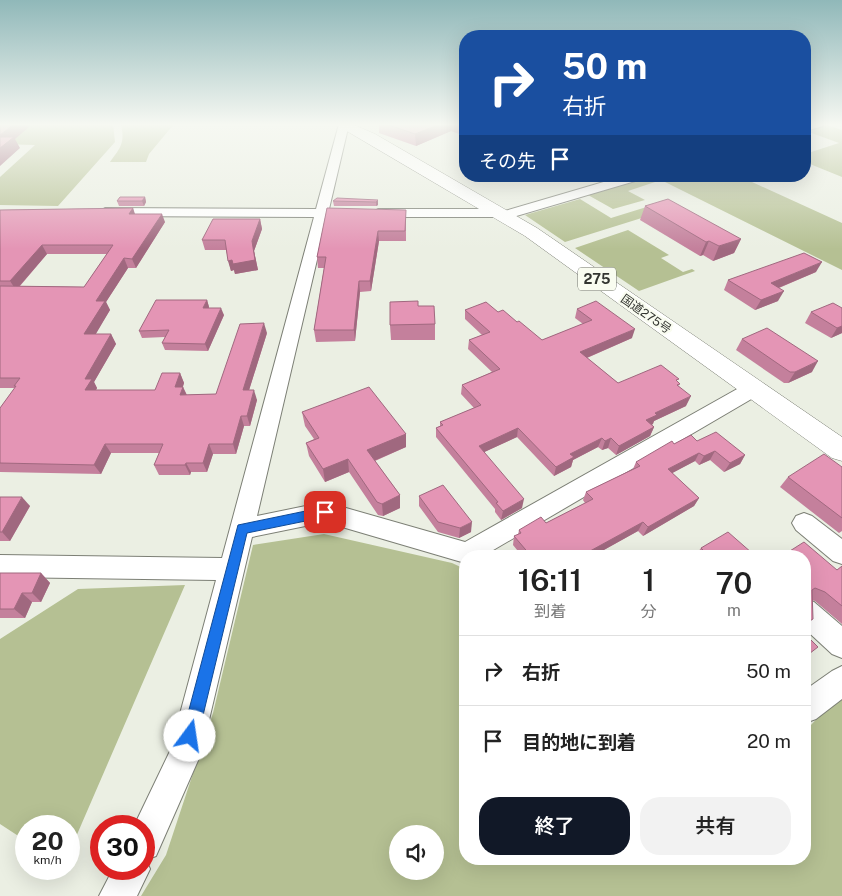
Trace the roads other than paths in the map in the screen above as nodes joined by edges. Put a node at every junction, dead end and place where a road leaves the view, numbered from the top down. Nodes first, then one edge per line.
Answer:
1 (333, 166) edge
2 (419, 166) edge
3 (616, 182) edge
4 (90, 212) edge
5 (322, 213) junction
6 (501, 214) junction
7 (753, 389) junction
8 (842, 451) edge
9 (804, 523) dead end
10 (242, 529) junction
11 (459, 550) edge
12 (473, 550) edge
13 (842, 553) edge
14 (0, 566) edge
15 (232, 569) junction
16 (811, 616) edge
17 (842, 644) edge
18 (842, 681) edge
19 (811, 704) edge
20 (155, 820) edge
21 (126, 880) edge
22 (117, 896) edge

1 - 5 street
2 - 6 highway, 国道275号 / 275
3 - 6 street
4 - 5 street
5 - 6 street
5 - 10 street
6 - 7 highway, 国道275号 / 275
7 - 8 highway, 国道275号 / 275
7 - 12 street
9 - 13 street
10 - 11 street
10 - 15 street
14 - 15 street
15 - 20 street
16 - 17 street
18 - 19 street
21 - 22 street

